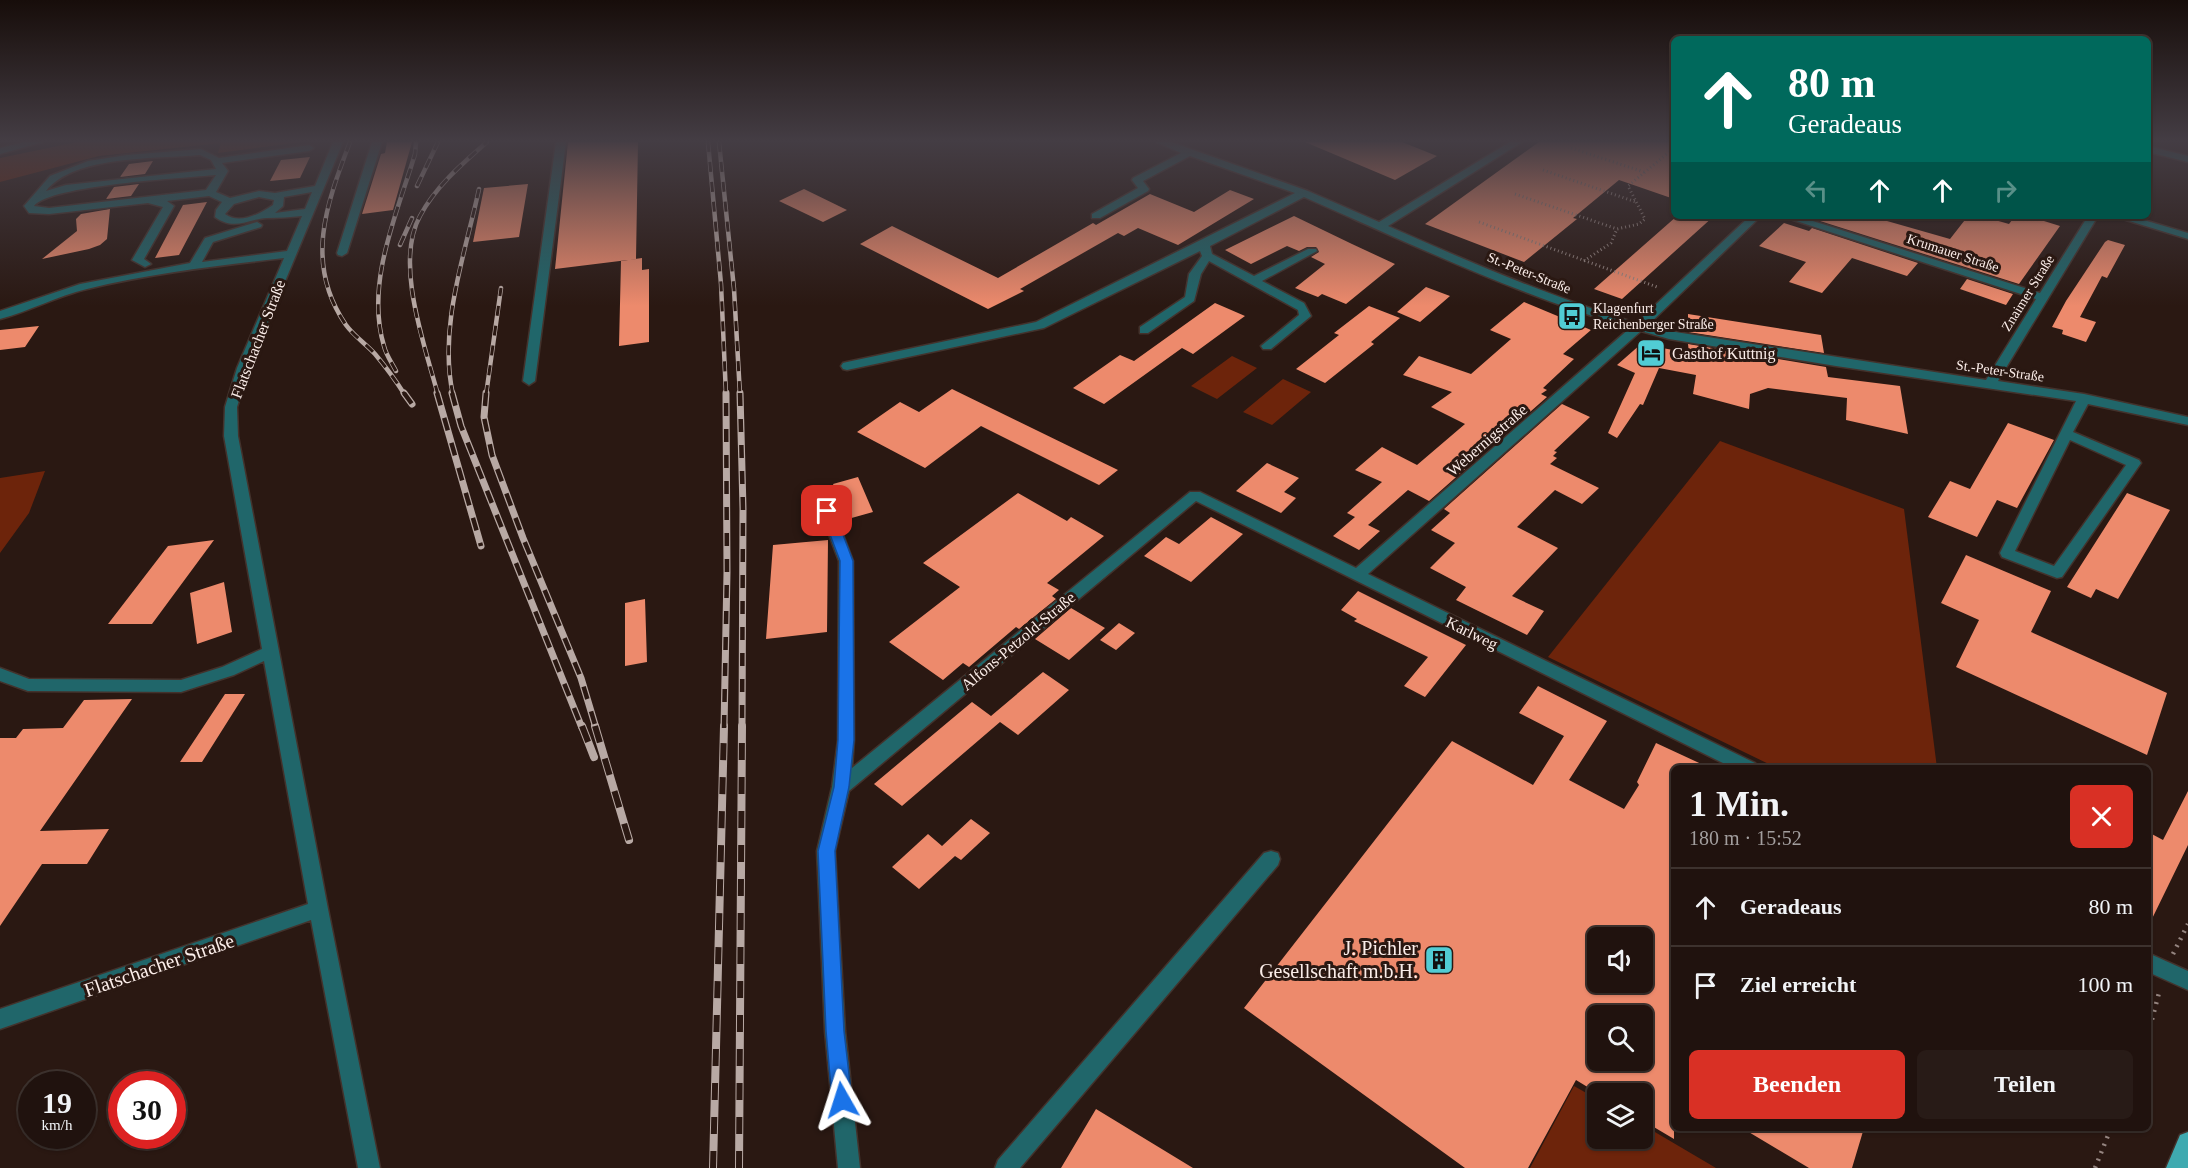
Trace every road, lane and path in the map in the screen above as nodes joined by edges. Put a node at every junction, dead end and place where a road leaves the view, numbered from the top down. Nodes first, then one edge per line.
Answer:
1 (40, 197) edge
2 (181, 197) edge
3 (218, 197) edge
4 (245, 197) edge
5 (276, 197) edge
6 (314, 197) edge
7 (360, 197) edge
8 (554, 197) edge
9 (1131, 197) edge
10 (1298, 197) edge
11 (1312, 197) edge
12 (1428, 197) edge
13 (1522, 197) edge
14 (1620, 197) edge
15 (1633, 197) edge
16 (35, 198) joint
17 (143, 201) junction
18 (230, 202) junction
19 (1636, 202) junction
20 (308, 212) junction
21 (271, 215) junction
22 (1096, 216) dead end
23 (1753, 219) edge
24 (1795, 219) edge
25 (2091, 219) edge
26 (2128, 219) edge
27 (1479, 222) dead end
28 (1380, 226) junction
29 (1617, 229) junction
30 (2188, 236) edge
31 (1206, 251) junction
32 (1312, 251) dead end
33 (342, 253) dead end
34 (291, 254) junction
35 (1584, 261) junction
36 (145, 264) dead end
37 (194, 266) junction
38 (1253, 281) junction
39 (1675, 293) junction
40 (2043, 298) junction
41 (0, 315) edge
42 (1638, 327) junction
43 (1144, 330) dead end
44 (1267, 346) dead end
45 (847, 366) dead end
46 (529, 381) dead end
47 (1989, 385) junction
48 (2084, 398) junction
49 (2188, 421) edge
50 (2066, 434) junction
51 (1195, 495) joint
52 (827, 511) dead end
53 (1356, 576) junction
54 (272, 651) junction
55 (0, 674) edge
56 (1743, 765) edge
57 (842, 787) junction
58 (1271, 859) dead end
59 (318, 909) junction
60 (2151, 963) edge
61 (2188, 981) edge
62 (0, 1019) edge
63 (2109, 1131) edge
64 (2188, 1143) edge
65 (369, 1168) edge
66 (849, 1168) edge
67 (1006, 1168) edge
68 (2094, 1168) edge
69 (2177, 1168) edge

1 - 16 street
2 - 17 street
3 - 18 street
4 - 18 street
5 - 21 street
6 - 20 street, Flatschacher Straße
7 - 33 street
8 - 46 street
9 - 22 street
10 - 31 street
11 - 28 street, St.-Peter-Straße
12 - 28 street
13 - 29 path
14 - 19 path
15 - 19 path
16 - 17 street
17 - 36 street
18 - 21 street
19 - 29 path
20 - 21 street
20 - 34 street, Flatschacher Straße
21 - 37 street
23 - 39 street, Webernigstraße
24 - 40 street, Krumauer Straße
25 - 40 street, Znaimer Straße
26 - 30 street
27 - 35 path
28 - 42 street, St.-Peter-Straße
29 - 35 path
31 - 38 street
31 - 43 street
31 - 45 street
32 - 38 street
34 - 37 street
34 - 54 street, Flatschacher Straße
35 - 39 path
37 - 41 street
38 - 44 street
39 - 42 street, Webernigstraße
40 - 47 street, Znaimer Straße
42 - 47 street, St.-Peter-Straße
42 - 53 street, Webernigstraße
47 - 48 street, St.-Peter-Straße
48 - 49 street, St.-Peter-Straße
48 - 50 street
50 - 50 street
51 - 53 street, Karlweg
51 - 57 street, Alfons-Petzold-Straße
52 - 57 street
53 - 56 street, Karlweg
54 - 55 street
54 - 59 street, Flatschacher Straße
57 - 66 street
58 - 67 street
59 - 62 street, Flatschacher Straße
59 - 65 street, Flatschacher Straße
60 - 61 street
63 - 68 path
64 - 69 main road

